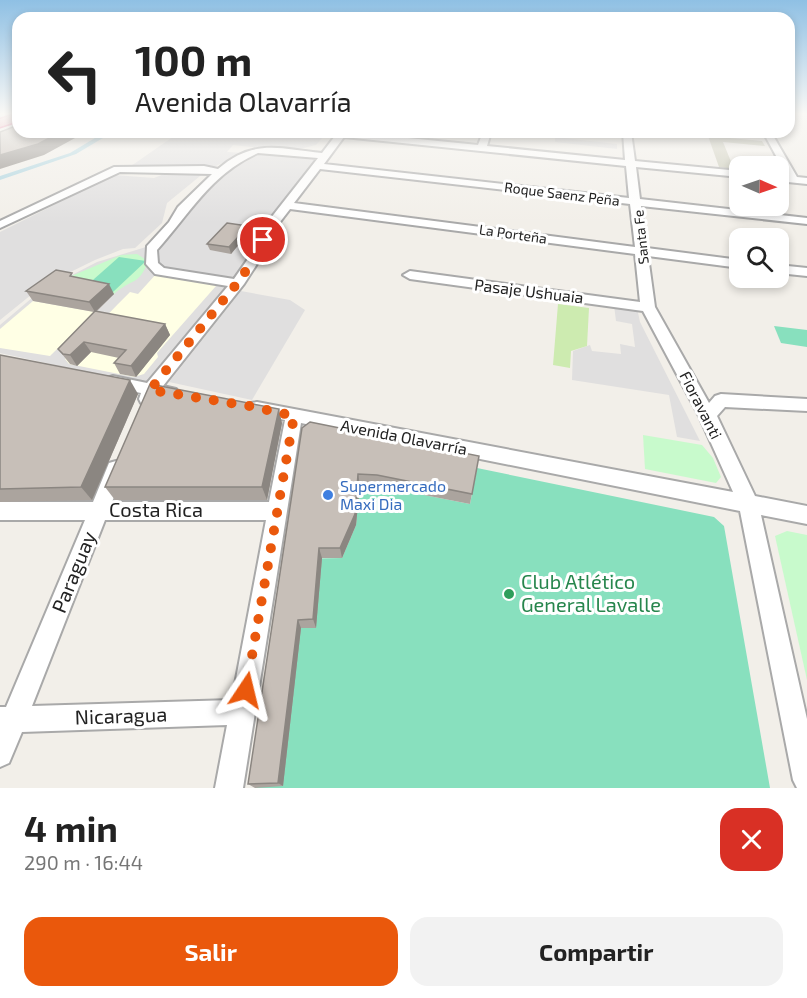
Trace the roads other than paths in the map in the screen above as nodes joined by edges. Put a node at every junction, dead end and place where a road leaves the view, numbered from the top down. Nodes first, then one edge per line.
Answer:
1 (329, 150) edge
2 (499, 150) edge
3 (629, 150) edge
4 (777, 150) edge
5 (324, 156) junction
6 (631, 164) junction
7 (317, 166) junction
8 (220, 172) junction
9 (729, 173) edge
10 (789, 179) edge
11 (794, 180) junction
12 (807, 181) edge
13 (637, 202) junction
14 (287, 205) junction
15 (807, 221) edge
16 (0, 225) edge
17 (642, 252) junction
18 (729, 263) edge
19 (789, 270) edge
20 (807, 272) edge
21 (410, 275) dead end
22 (237, 283) junction
23 (648, 307) junction
24 (92, 378) edge
25 (150, 390) junction
26 (183, 395) edge
27 (238, 404) edge
28 (807, 405) edge
29 (708, 414) junction
30 (294, 416) junction
31 (136, 423) edge
32 (122, 455) edge
33 (749, 505) junction
34 (99, 510) junction
35 (0, 511) edge
36 (277, 511) junction
37 (807, 515) edge
38 (242, 712) junction
39 (7, 720) edge
40 (0, 754) edge
41 (807, 780) edge
42 (229, 788) edge

1 - 5 street
2 - 6 street
3 - 6 street, Santa Fe
4 - 11 street
5 - 7 street
5 - 8 street
6 - 9 street
6 - 13 street, Santa Fe
7 - 13 street, Roque Saenz Peña
7 - 14 street
8 - 16 street
8 - 22 street
10 - 11 street
11 - 12 street
13 - 15 street, Roque Saenz Peña
13 - 17 street, Santa Fe
14 - 17 street, La Porteña
14 - 22 street
17 - 18 street, La Porteña
17 - 23 street, Santa Fe
19 - 20 street
21 - 23 street, Pasaje Ushuaia
22 - 25 street
23 - 29 street, Fioravanti
24 - 25 street
25 - 26 street
25 - 31 street
27 - 30 street, Avenida Olavarría
28 - 29 street
29 - 33 street, Fioravanti
30 - 33 street, Avenida Olavarría
30 - 36 street
32 - 34 street, Paraguay
33 - 37 street, Avenida Olavarría
33 - 41 street, Fioravanti
34 - 35 street, Costa Rica
34 - 36 street, Costa Rica
34 - 39 street, Paraguay
36 - 38 street
38 - 39 street, Nicaragua
38 - 42 street
39 - 40 street, Paraguay

